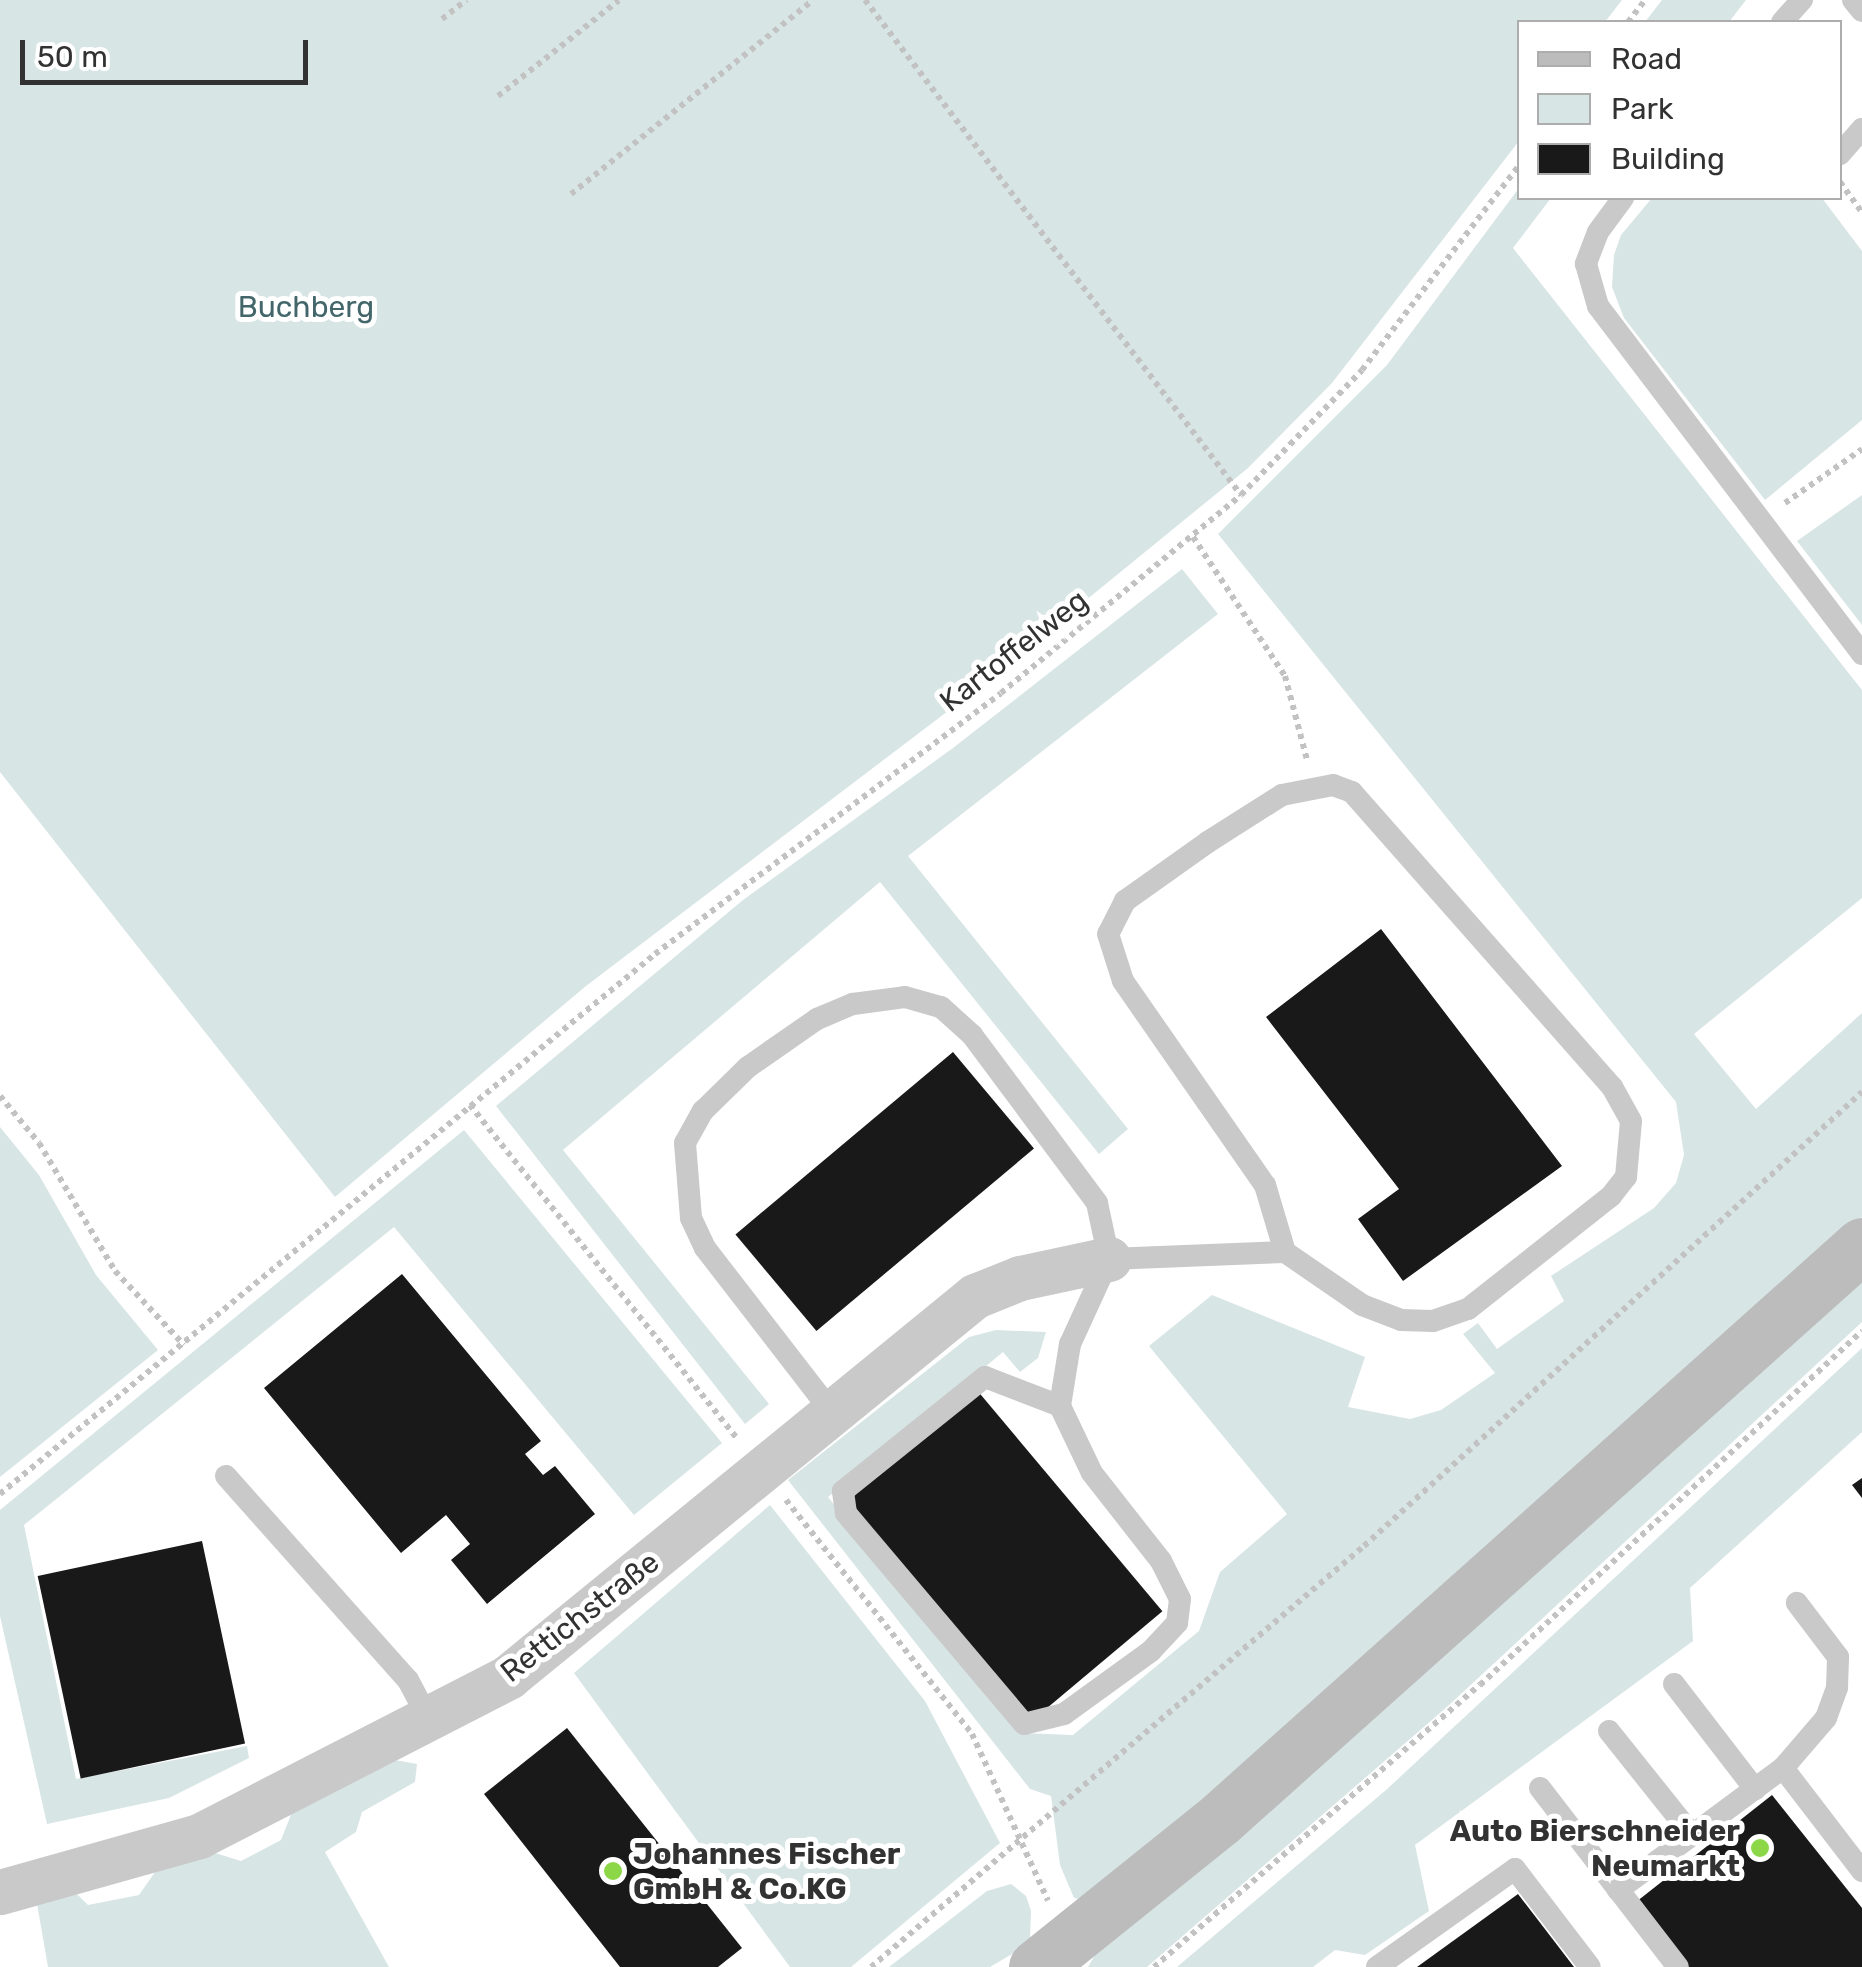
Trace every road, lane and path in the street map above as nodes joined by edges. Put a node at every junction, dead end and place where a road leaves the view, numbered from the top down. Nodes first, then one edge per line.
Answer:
1 (466, 0) edge
2 (619, 0) edge
3 (813, 0) edge
4 (864, 0) edge
5 (1646, 0) edge
6 (1802, 0) edge
7 (1853, 0) edge
8 (1862, 11) edge
9 (442, 19) dead end
10 (1630, 20) edge
11 (1784, 20) edge
12 (498, 96) dead end
13 (1862, 129) edge
14 (1842, 152) edge
15 (1517, 168) edge
16 (1842, 185) edge
17 (571, 194) dead end
18 (1622, 200) edge
19 (1862, 212) edge
20 (1862, 449) edge
21 (1241, 496) junction
22 (1760, 521) junction
23 (1193, 537) junction
24 (1862, 654) edge
25 (1312, 785) junction
26 (1862, 1092) edge
27 (0, 1096) edge
28 (470, 1105) junction
29 (1862, 1246) edge
30 (1284, 1252) junction
31 (1109, 1259) junction
32 (1862, 1332) edge
33 (184, 1345) junction
34 (1060, 1406) junction
35 (831, 1412) junction
36 (762, 1469) junction
37 (226, 1476) dead end
38 (0, 1494) edge
39 (1797, 1603) dead end
40 (1674, 1684) dead end
41 (428, 1718) junction
42 (1609, 1731) dead end
43 (1783, 1768) junction
44 (1540, 1788) dead end
45 (1754, 1789) junction
46 (1692, 1835) junction
47 (1022, 1842) junction
48 (1862, 1871) edge
49 (1618, 1890) junction
50 (0, 1892) edge
51 (1054, 1953) edge
52 (871, 1967) edge
53 (1154, 1967) edge
54 (1377, 1967) edge
55 (1590, 1967) edge
56 (1678, 1967) edge

1 - 9 path
2 - 12 path
3 - 17 path
4 - 21 path
5 - 10 path
6 - 11 lane
7 - 8 lane
13 - 14 lane
15 - 21 path, Kartoffelweg
16 - 19 path
18 - 22 lane
20 - 22 path
21 - 23 path, Kartoffelweg
22 - 24 lane
23 - 25 path
23 - 28 path, Kartoffelweg
25 - 30 lane
25 - 30 lane
26 - 47 path
27 - 33 path
28 - 33 path, Kartoffelweg
28 - 36 path
29 - 51 main road
30 - 31 lane
31 - 34 lane
31 - 35 street, Rettichstraße
31 - 35 lane
32 - 53 path
33 - 38 path, Kartoffelweg
34 - 34 lane
35 - 36 street, Rettichstraße
36 - 41 street, Rettichstraße
36 - 47 path
37 - 41 lane
39 - 43 lane
40 - 45 lane
41 - 50 street, Rettichstraße
42 - 46 lane
43 - 45 lane
43 - 48 lane
44 - 49 lane
45 - 46 lane
46 - 49 lane
47 - 51 path
47 - 52 path
49 - 56 lane
54 - 55 lane

